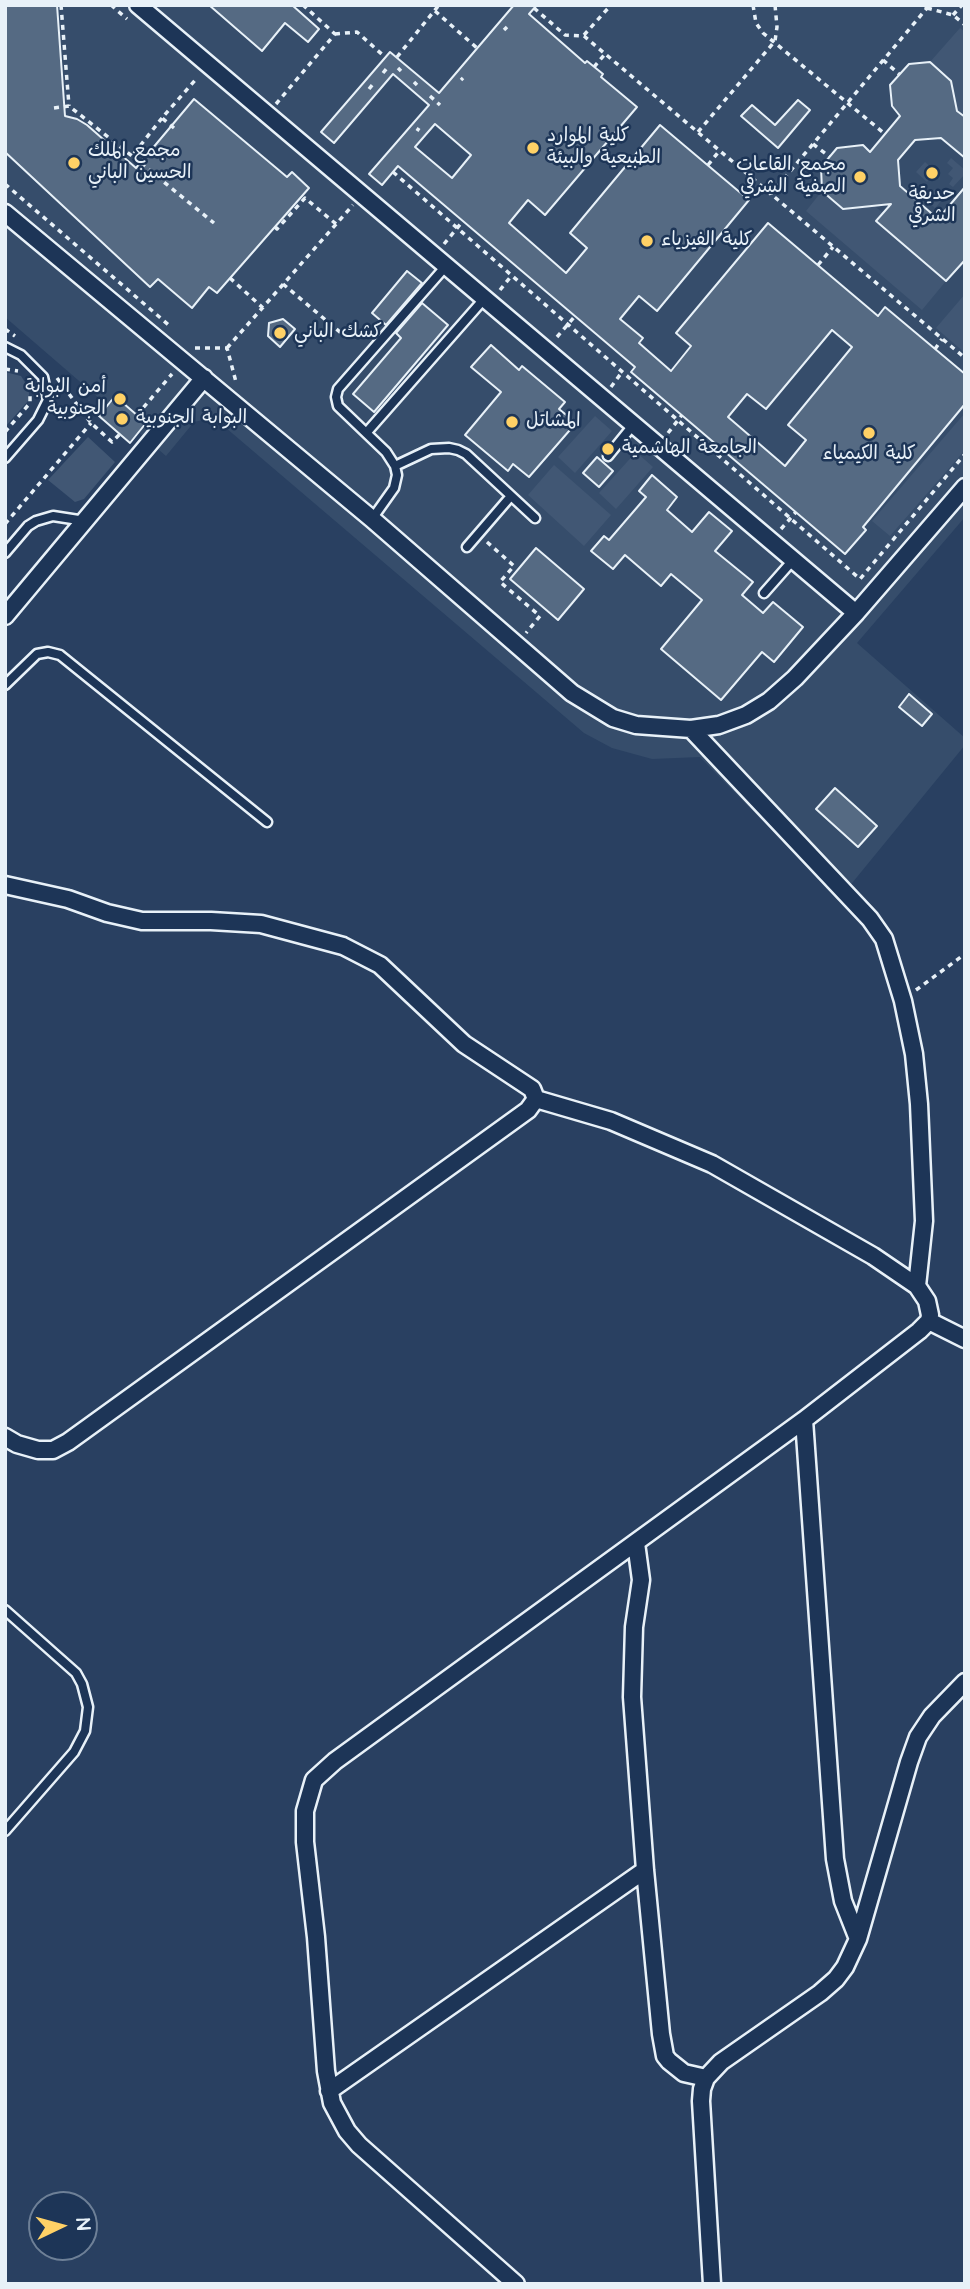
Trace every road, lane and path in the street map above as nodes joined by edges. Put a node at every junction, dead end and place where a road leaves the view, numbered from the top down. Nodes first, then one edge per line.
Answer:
1 (61, 5) edge
2 (138, 5) edge
3 (303, 5) edge
4 (439, 5) edge
5 (611, 5) edge
6 (753, 5) edge
7 (775, 5) edge
8 (962, 5) edge
9 (925, 7) edge
10 (534, 8) dead end
11 (435, 11) junction
12 (953, 15) junction
13 (965, 25) edge
14 (335, 34) junction
15 (584, 36) junction
16 (775, 41) junction
17 (477, 48) dead end
18 (605, 54) junction
19 (385, 57) dead end
20 (397, 57) dead end
21 (883, 60) junction
22 (594, 67) dead end
23 (387, 68) dead end
24 (383, 73) dead end
25 (900, 74) dead end
26 (197, 78) dead end
27 (373, 85) dead end
28 (369, 89) dead end
29 (430, 96) dead end
30 (848, 103) junction
31 (440, 104) dead end
32 (69, 106) junction
33 (54, 108) dead end
34 (267, 114) junction
35 (162, 118) junction
36 (174, 128) dead end
37 (698, 132) junction
38 (885, 134) dead end
39 (813, 144) junction
40 (720, 150) junction
41 (132, 156) junction
42 (830, 157) dead end
43 (708, 165) dead end
44 (393, 172) dead end
45 (5, 184) edge
46 (771, 194) junction
47 (361, 195) junction
48 (5, 213) edge
49 (463, 221) dead end
50 (215, 223) dead end
51 (336, 224) junction
52 (275, 227) dead end
53 (458, 228) junction
54 (834, 247) junction
55 (440, 261) junction
56 (818, 265) dead end
57 (230, 278) dead end
58 (283, 284) junction
59 (484, 299) junction
60 (262, 308) junction
61 (575, 316) dead end
62 (568, 324) junction
63 (5, 329) edge
64 (176, 331) dead end
65 (347, 338) dead end
66 (942, 339) junction
67 (186, 340) dead end
68 (23, 342) dead end
69 (5, 347) edge
70 (227, 348) junction
71 (546, 349) junction
72 (935, 349) dead end
73 (965, 358) edge
74 (184, 362) junction
75 (5, 369) edge
76 (24, 374) dead end
77 (55, 375) dead end
78 (204, 378) junction
79 (29, 380) dead end
80 (236, 382) dead end
81 (136, 415) dead end
82 (680, 417) junction
83 (90, 423) junction
84 (634, 424) junction
85 (5, 432) edge
86 (367, 432) junction
87 (120, 434) dead end
88 (659, 444) junction
89 (965, 454) edge
90 (608, 456) dead end
91 (5, 458) edge
92 (395, 466) junction
93 (965, 486) edge
94 (512, 496) junction
95 (796, 512) dead end
96 (791, 518) junction
97 (372, 519) junction
98 (535, 519) dead end
99 (85, 521) junction
100 (5, 524) edge
101 (477, 534) junction
102 (772, 539) junction
103 (467, 547) dead end
104 (5, 553) edge
105 (794, 559) junction
106 (764, 593) dead end
107 (856, 612) junction
108 (5, 616) edge
109 (524, 635) dead end
110 (5, 685) edge
111 (691, 729) junction
112 (267, 822) dead end
113 (5, 885) edge
114 (965, 954) edge
115 (903, 1001) junction
116 (536, 1099) junction
117 (918, 1286) junction
118 (929, 1321) junction
119 (965, 1339) edge
120 (804, 1420) junction
121 (5, 1437) edge
122 (636, 1543) junction
123 (5, 1610) edge
124 (965, 1682) edge
125 (5, 1830) edge
126 (645, 1870) junction
127 (858, 1939) junction
128 (706, 2078) junction
129 (329, 2091) junction
130 (516, 2284) edge
131 (712, 2284) edge

1 - 32 path
2 - 34 street
3 - 14 path
4 - 11 path
5 - 15 path
6 - 16 path
7 - 16 path
8 - 12 path
9 - 12 path
9 - 21 path
10 - 15 path
11 - 17 path
11 - 20 path
12 - 13 path
14 - 19 path
14 - 34 path
15 - 18 path
16 - 30 path
16 - 37 path
18 - 22 path
18 - 37 path
21 - 25 path
21 - 30 path
23 - 24 path
26 - 35 path
27 - 28 path
29 - 31 path
30 - 38 path
30 - 39 path
32 - 33 path
32 - 41 path
34 - 47 street
35 - 36 path
35 - 41 path
37 - 40 path
39 - 42 path
39 - 46 path
40 - 43 path
40 - 46 path
41 - 50 path
44 - 53 path
45 - 64 path
46 - 54 path
47 - 51 path
47 - 55 street
48 - 74 street
49 - 53 path
51 - 52 path
51 - 58 path
53 - 55 path
53 - 62 path
54 - 56 path
54 - 66 path
55 - 59 street
55 - 86 lane
57 - 60 path
58 - 60 path
58 - 65 path
59 - 71 street
59 - 86 lane
60 - 70 path
61 - 62 path
62 - 71 path
62 - 82 path
63 - 68 path
66 - 72 path
66 - 73 path
67 - 70 path
69 - 91 lane
70 - 80 path
71 - 84 street
74 - 78 street
74 - 81 path
75 - 76 path
77 - 83 path
78 - 97 street
78 - 99 street
79 - 85 path
82 - 88 path
82 - 96 path
83 - 87 path
83 - 100 path
84 - 88 street
84 - 90 lane
86 - 92 lane
88 - 102 street
89 - 96 path
92 - 94 lane
92 - 97 lane
93 - 107 street
94 - 98 lane
94 - 101 lane
95 - 96 path
96 - 102 path
97 - 111 street
99 - 104 lane
99 - 108 street
101 - 103 lane
101 - 109 path
102 - 105 street
105 - 106 lane
105 - 107 street
107 - 111 street
110 - 112 lane
111 - 115 street
113 - 116 street
114 - 115 path
115 - 117 street
116 - 117 street
116 - 121 street
117 - 118 street
118 - 119 street
118 - 120 street
120 - 122 street
120 - 127 street
122 - 126 street
122 - 129 street
123 - 125 lane
124 - 127 street
126 - 128 street
126 - 129 street
127 - 128 street
128 - 131 street
129 - 130 street

